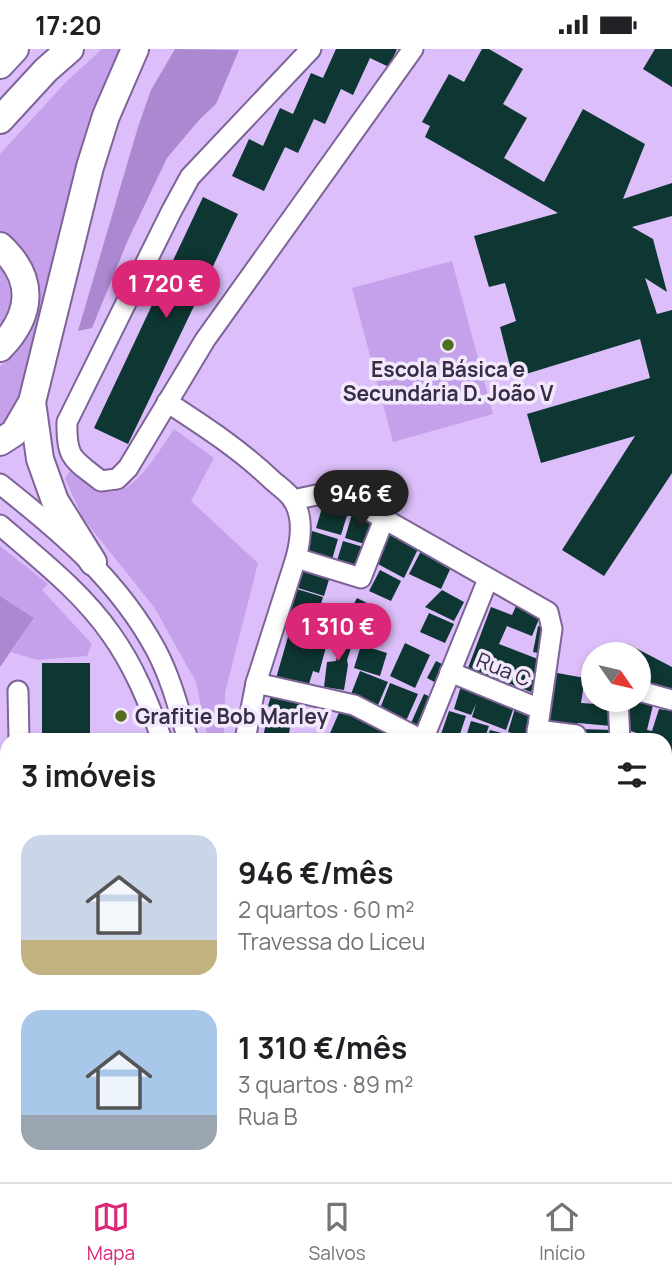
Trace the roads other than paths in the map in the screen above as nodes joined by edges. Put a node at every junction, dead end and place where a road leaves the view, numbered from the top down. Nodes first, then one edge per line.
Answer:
1 (15, 49) edge
2 (70, 49) edge
3 (135, 49) edge
4 (311, 49) edge
5 (412, 49) edge
6 (0, 65) edge
7 (0, 120) edge
8 (0, 246) edge
9 (0, 348) edge
10 (33, 402) junction
11 (167, 402) junction
12 (0, 442) edge
13 (0, 484) edge
14 (293, 500) junction
15 (384, 519) junction
16 (0, 525) edge
17 (296, 558) junction
18 (93, 562) junction
19 (488, 579) junction
20 (450, 672) junction
21 (256, 683) junction
22 (18, 691) dead end
23 (651, 694) edge
24 (672, 700) edge
25 (540, 709) junction
26 (619, 712) edge
27 (19, 733) edge
28 (159, 733) edge
29 (186, 733) edge
30 (246, 733) edge
31 (409, 733) edge
32 (426, 733) edge
33 (537, 733) edge
34 (620, 733) edge

1 - 6 highway
2 - 7 highway
3 - 10 highway
4 - 11 street
5 - 11 street
8 - 9 highway
10 - 12 highway
10 - 18 highway
11 - 14 street
13 - 18 street
14 - 15 street
14 - 17 street
15 - 17 street
15 - 19 street
16 - 28 street
17 - 21 street
18 - 29 street
19 - 20 street
19 - 25 street
20 - 25 street, Rua C
20 - 32 street
21 - 30 street
21 - 31 street
22 - 27 street
23 - 24 street
25 - 33 street
26 - 34 street

